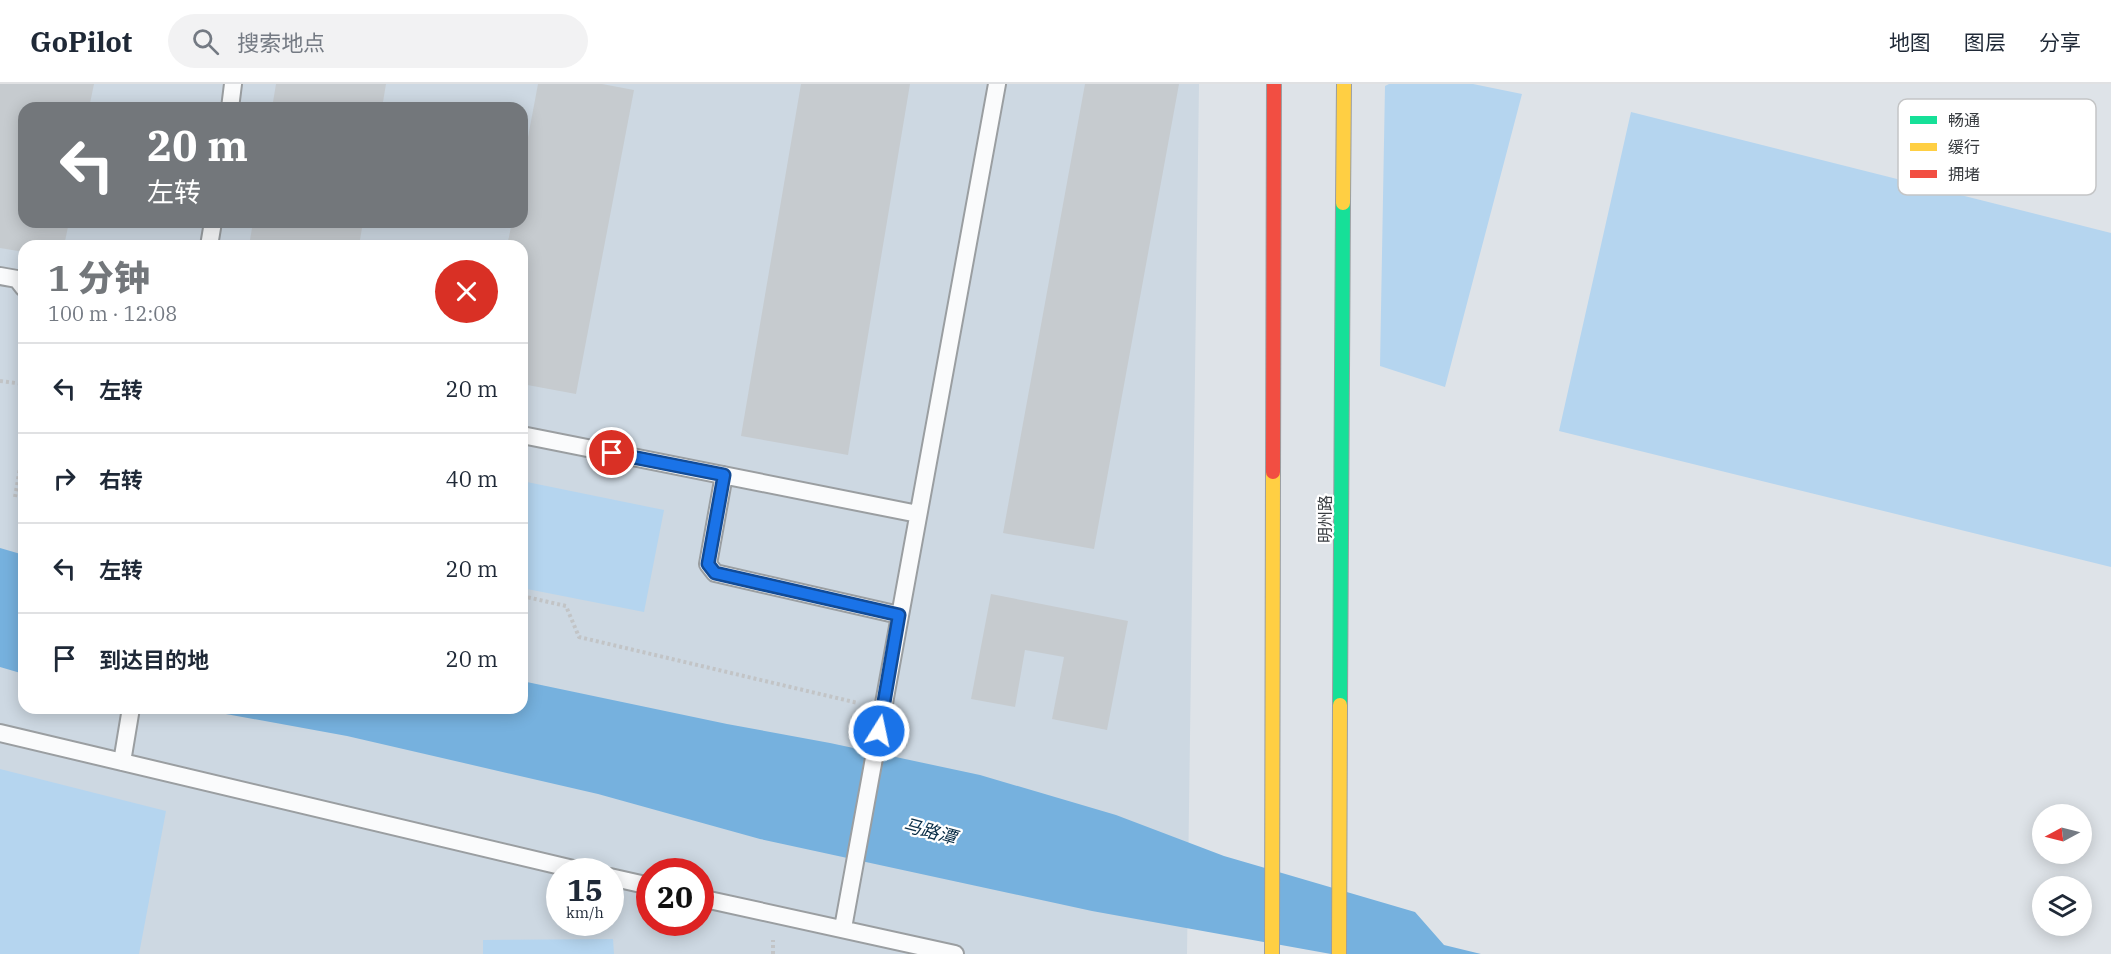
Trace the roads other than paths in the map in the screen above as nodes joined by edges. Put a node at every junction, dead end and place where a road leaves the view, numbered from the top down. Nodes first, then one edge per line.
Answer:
1 (233, 84) edge
2 (998, 84) edge
3 (1274, 84) edge
4 (1344, 84) edge
5 (231, 102) edge
6 (0, 276) edge
7 (18, 280) edge
8 (528, 436) edge
9 (724, 475) junction
10 (918, 514) junction
11 (899, 615) junction
12 (130, 714) edge
13 (0, 733) edge
14 (122, 762) junction
15 (546, 863) edge
16 (714, 901) edge
17 (843, 928) junction
18 (955, 954) edge
19 (1272, 954) edge
20 (1339, 954) edge

1 - 5 lane
2 - 10 lane
3 - 19 main road
4 - 20 main road, 明州路
6 - 7 lane
8 - 9 lane
9 - 10 lane
9 - 11 lane
10 - 11 lane
11 - 17 lane
12 - 14 lane
13 - 14 lane
14 - 15 lane
16 - 17 lane
17 - 18 lane

